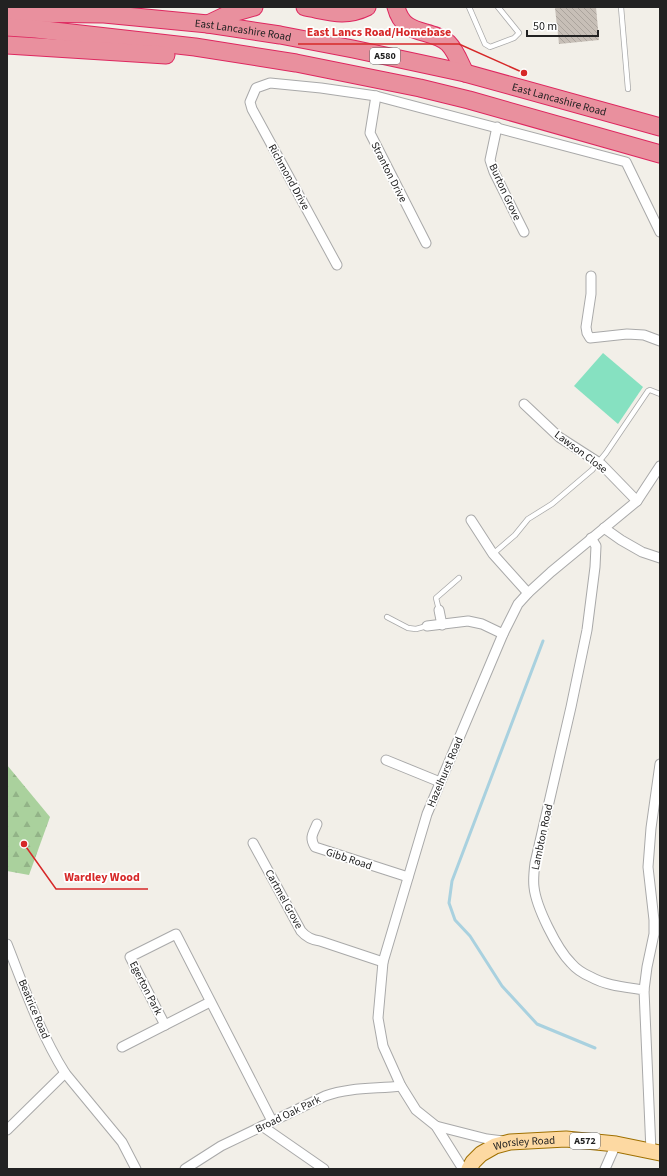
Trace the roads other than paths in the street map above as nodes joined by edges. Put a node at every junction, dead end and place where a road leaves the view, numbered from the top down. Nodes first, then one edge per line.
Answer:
1 (21, 7) edge
2 (254, 7) edge
3 (305, 7) edge
4 (367, 7) edge
5 (396, 7) edge
6 (469, 7) edge
7 (498, 7) edge
8 (621, 7) edge
9 (7, 13) edge
10 (104, 14) junction
11 (208, 24) junction
12 (7, 27) edge
13 (7, 45) edge
14 (296, 63) junction
15 (465, 73) junction
16 (628, 89) dead end
17 (448, 95) junction
18 (376, 96) junction
19 (444, 114) junction
20 (497, 127) junction
21 (660, 127) edge
22 (660, 154) edge
23 (524, 232) dead end
24 (660, 232) edge
25 (426, 243) dead end
26 (336, 265) dead end
27 (591, 276) dead end
28 (660, 341) edge
29 (660, 394) edge
30 (524, 404) dead end
31 (598, 463) junction
32 (660, 466) edge
33 (657, 477) edge
34 (637, 501) junction
35 (471, 520) dead end
36 (604, 528) junction
37 (592, 538) junction
38 (493, 554) junction
39 (660, 558) edge
40 (459, 578) dead end
41 (528, 593) junction
42 (439, 610) joint
43 (387, 617) dead end
44 (442, 625) junction
45 (427, 626) joint
46 (503, 634) junction
47 (386, 760) dead end
48 (660, 764) edge
49 (440, 782) junction
50 (317, 824) dead end
51 (253, 843) dead end
52 (408, 877) junction
53 (7, 944) edge
54 (383, 962) junction
55 (644, 990) junction
56 (210, 1002) junction
57 (165, 1025) junction
58 (122, 1047) dead end
59 (65, 1073) junction
60 (401, 1086) junction
61 (272, 1121) junction
62 (262, 1126) junction
63 (436, 1126) junction
64 (7, 1130) edge
65 (510, 1142) junction
66 (616, 1144) junction
67 (655, 1152) edge
68 (136, 1169) edge
69 (185, 1169) edge
70 (324, 1169) edge
71 (463, 1169) edge
72 (469, 1169) edge
73 (604, 1169) edge

1 - 10 highway, A580
2 - 11 highway
3 - 4 highway
5 - 15 highway
6 - 7 lane
8 - 16 lane
9 - 10 highway, East Lancashire Road / A580
10 - 11 highway, East Lancashire Road / A580
11 - 15 highway, East Lancashire Road / A580
12 - 14 highway, A580
13 - 14 highway, A580
14 - 17 highway, A580
15 - 21 highway, East Lancashire Road / A580
17 - 19 street
17 - 22 highway, A580
18 - 19 street
18 - 25 street, Stranton Drive
18 - 26 street, Richmond Drive
19 - 20 street
20 - 23 street, Burton Grove
20 - 24 street
27 - 28 street
29 - 31 lane
30 - 31 street, Lawson Close
31 - 34 street, Lawson Close
31 - 38 lane
32 - 33 street, Hazelhurst Road
33 - 34 street, Hazelhurst Road
34 - 36 street, Hazelhurst Road
35 - 38 street
36 - 37 street, Hazelhurst Road
36 - 39 street
37 - 41 street, Hazelhurst Road
37 - 55 street, Lambton Road
38 - 41 street
40 - 42 lane
41 - 46 street, Hazelhurst Road
42 - 44 street
43 - 45 lane
44 - 45 street
44 - 46 street
46 - 49 street, Hazelhurst Road
47 - 49 street
48 - 55 street
49 - 52 street, Hazelhurst Road
50 - 52 street, Gibb Road
51 - 54 street, Cartmel Grove
52 - 54 street, Hazelhurst Road
53 - 59 street, Beatrice Road
54 - 60 street, Hazelhurst Road
55 - 67 street
56 - 57 street, Egerton Park
56 - 57 street, Egerton Park
56 - 61 street, Egerton Park
57 - 58 street, Egerton Park
59 - 64 street
59 - 68 street, Beatrice Road
60 - 61 street, Broad Oak Park
60 - 63 street, Hazelhurst Road
61 - 62 street, Broad Oak Park
62 - 69 street, Broad Oak Park
62 - 70 street
63 - 65 street, Hazelhurst Road
63 - 71 street, Hazelhurst Road
65 - 66 main road, Worsley Road / A572
65 - 72 main road, Worsley Road / A572
66 - 67 main road, Worsley Road / A572
66 - 73 street

